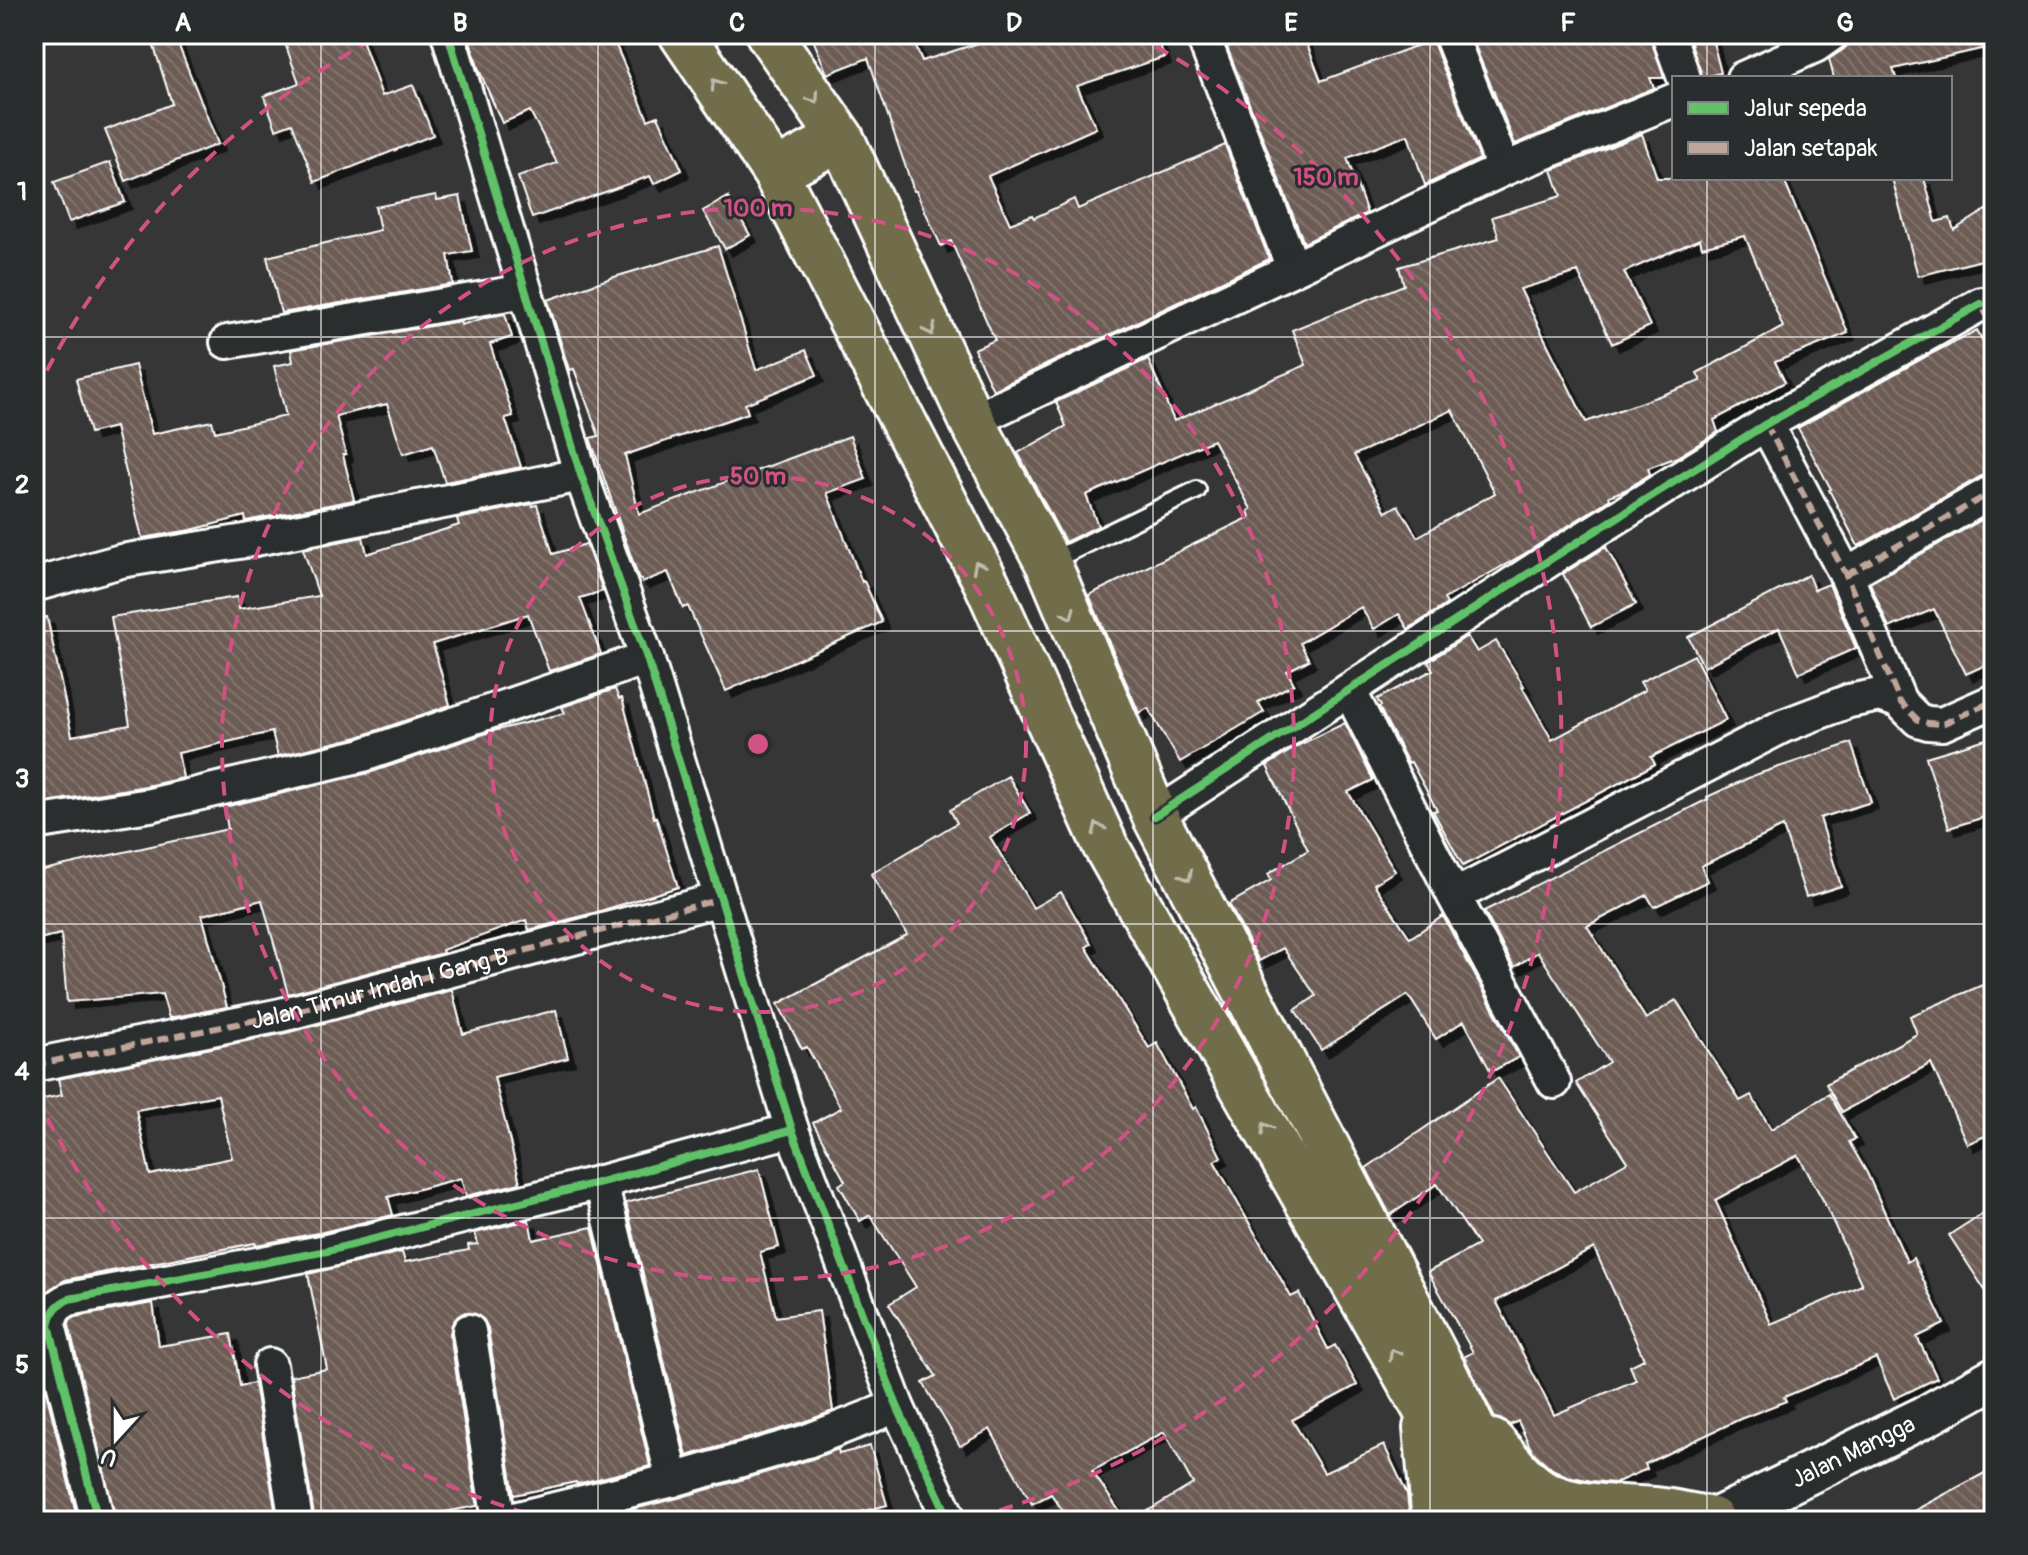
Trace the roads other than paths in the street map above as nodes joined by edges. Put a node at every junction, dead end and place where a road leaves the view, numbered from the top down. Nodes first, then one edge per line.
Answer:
1 (448, 34) edge
2 (682, 34) edge
3 (769, 34) edge
4 (1202, 34) edge
5 (1450, 34) edge
6 (1668, 34) edge
7 (1832, 34) edge
8 (1683, 76) edge
9 (1748, 76) edge
10 (1672, 101) edge
11 (841, 138) junction
12 (1504, 169) junction
13 (775, 172) junction
14 (1293, 268) junction
15 (525, 291) junction
16 (1990, 308) edge
17 (227, 342) dead end
18 (972, 421) junction
19 (1766, 424) junction
20 (581, 475) junction
21 (1197, 490) dead end
22 (1994, 491) edge
23 (1048, 563) junction
24 (1846, 575) junction
25 (34, 585) edge
26 (647, 658) junction
27 (1349, 690) junction
28 (1994, 701) edge
29 (1900, 702) junction
30 (1155, 816) junction
31 (34, 823) edge
32 (1454, 896) junction
33 (721, 899) junction
34 (34, 1065) edge
35 (1554, 1082) dead end
36 (792, 1130) junction
37 (601, 1182) junction
38 (469, 1331) dead end
39 (270, 1365) dead end
40 (1994, 1378) edge
41 (897, 1406) junction
42 (1443, 1408) junction
43 (673, 1480) junction
44 (98, 1521) edge
45 (296, 1521) edge
46 (499, 1521) edge
47 (506, 1521) edge
48 (950, 1521) edge
49 (1435, 1521) edge
50 (1485, 1521) edge
51 (1517, 1521) edge
52 (1711, 1521) edge

1 - 15 street
13 -> 2 main road
3 -> 11 main road
4 - 14 street
5 - 12 street
6 - 8 street
7 - 9 street
10 - 12 street
11 - 13 main road
11 -> 18 main road
12 - 14 street
42 -> 13 main road
14 - 18 street
15 - 17 street
15 - 20 street
16 - 19 street
18 - 23 main road
19 - 24 street
19 - 27 street
20 - 25 street
20 - 26 street
21 - 23 lane
22 - 24 street
23 -> 30 main road
24 - 29 street
26 - 31 street
26 - 33 street
27 - 30 street
27 - 32 street
28 - 29 street
29 - 32 street
30 -> 42 main road
32 - 35 street
33 - 34 street, Jalan Timur Indah I Gang B
33 - 36 street
36 - 37 street
36 - 41 street
37 - 43 street
37 - 44 street
38 - 46 street
39 - 45 street
40 - 52 street, Jalan Mangga
41 - 43 street
41 - 48 street
42 - 49 main road
42 - 50 main road
42 - 51 main road
42 - 52 main road
43 - 47 street

